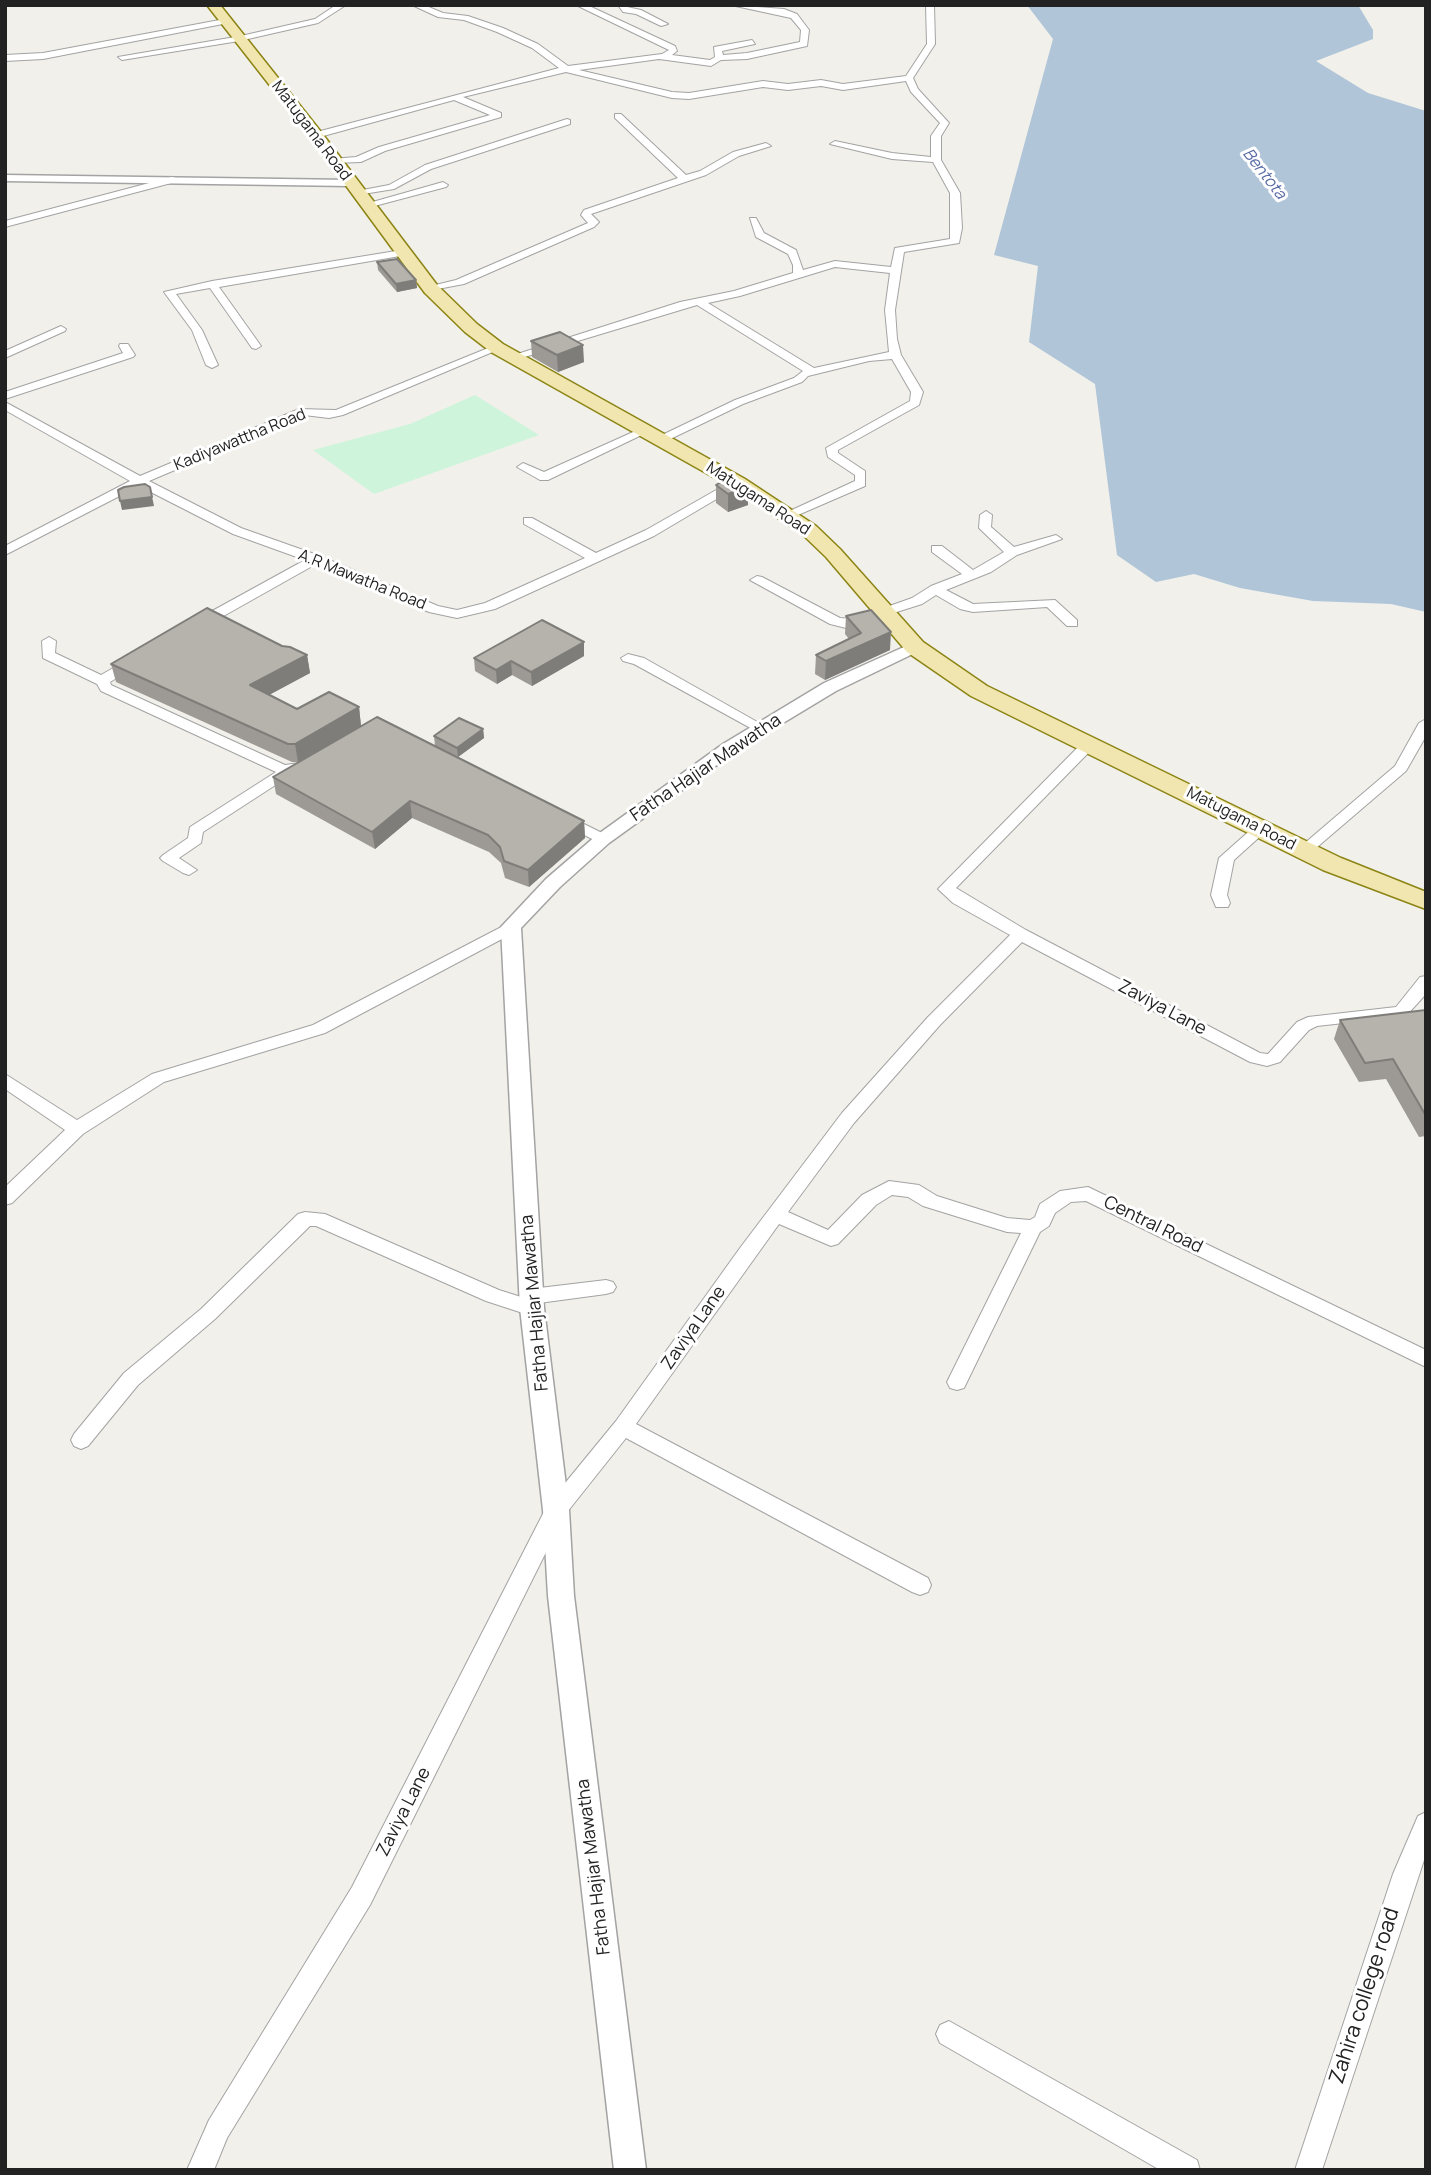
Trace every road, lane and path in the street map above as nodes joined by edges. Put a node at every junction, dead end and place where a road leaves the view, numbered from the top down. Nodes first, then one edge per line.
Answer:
1 (342, 5) edge
2 (416, 5) edge
3 (580, 5) edge
4 (622, 5) edge
5 (736, 5) edge
6 (930, 5) edge
7 (648, 9) dead end
8 (638, 12) junction
9 (664, 24) dead end
10 (229, 26) edge
11 (752, 41) dead end
12 (664, 56) junction
13 (122, 57) dead end
14 (5, 58) edge
15 (719, 58) junction
16 (566, 69) junction
17 (909, 78) junction
18 (455, 97) junction
19 (618, 116) dead end
20 (567, 122) dead end
21 (316, 135) junction
22 (835, 144) dead end
23 (766, 146) dead end
24 (936, 160) junction
25 (335, 161) junction
26 (684, 177) junction
27 (5, 178) edge
28 (172, 180) junction
29 (443, 185) dead end
30 (358, 193) junction
31 (753, 220) dead end
32 (5, 224) edge
33 (402, 253) junction
34 (895, 271) junction
35 (798, 275) junction
36 (212, 284) junction
37 (431, 289) junction
38 (699, 302) junction
39 (61, 330) dead end
40 (124, 346) dead end
41 (256, 346) dead end
42 (505, 352) junction
43 (5, 355) edge
44 (895, 355) junction
45 (212, 365) dead end
46 (812, 372) junction
47 (5, 396) edge
48 (5, 405) edge
49 (654, 435) junction
50 (523, 467) dead end
51 (139, 481) junction
52 (738, 483) junction
53 (787, 515) junction
54 (986, 515) dead end
55 (528, 521) dead end
56 (1056, 539) dead end
57 (937, 549) dead end
58 (5, 551) edge
59 (1012, 552) junction
60 (596, 558) junction
61 (315, 559) junction
62 (972, 575) junction
63 (757, 580) dead end
64 (936, 589) junction
65 (885, 613) junction
66 (1072, 623) dead end
67 (189, 630) edge
68 (48, 641) dead end
69 (915, 647) junction
70 (145, 656) edge
71 (628, 658) dead end
72 (102, 681) junction
73 (1426, 723) edge
74 (761, 728) junction
75 (1090, 743) junction
76 (325, 755) edge
77 (289, 770) junction
78 (556, 815) edge
79 (1261, 829) junction
80 (603, 839) junction
81 (1304, 851) junction
82 (189, 870) dead end
83 (1426, 901) edge
84 (1222, 903) dead end
85 (511, 927) junction
86 (1020, 934) junction
87 (1426, 981) edge
88 (5, 1080) edge
89 (76, 1129) junction
90 (5, 1198) edge
91 (776, 1214) junction
92 (1033, 1227) junction
93 (606, 1287) dead end
94 (532, 1302) junction
95 (1426, 1359) edge
96 (957, 1382) dead end
97 (623, 1427) junction
98 (81, 1440) dead end
99 (556, 1510) junction
100 (920, 1585) dead end
101 (1426, 1824) edge
102 (949, 2034) dead end
103 (200, 2170) edge
104 (630, 2170) edge
105 (1187, 2170) edge
106 (1308, 2170) edge

1 - 10 street
2 - 16 street
3 - 12 street
4 - 8 street
5 - 15 street
6 - 17 street
7 - 8 street
8 - 9 street
10 - 13 street
10 - 14 street
10 - 21 main road, Matugama Road
11 - 15 street
12 - 15 street
12 - 16 street
16 - 17 street
16 - 18 street
17 - 24 street
18 - 21 street
18 - 25 street
19 - 26 street
20 - 30 street
21 - 25 main road, Matugama Road
22 - 24 street
23 - 26 street
24 - 34 street
25 - 30 main road, Matugama Road
26 - 37 street
27 - 28 street
28 - 30 street
28 - 32 street
29 - 30 street
30 - 33 main road, Matugama Road
31 - 35 street
33 - 36 street
33 - 37 main road, Matugama Road
34 - 35 street, Kadiyawattha Road
34 - 44 street
35 - 38 street, Kadiyawattha Road
36 - 41 street
36 - 45 street
37 - 42 main road, Matugama Road
38 - 42 street, Kadiyawattha Road
38 - 46 street
39 - 43 street
40 - 47 street
42 - 49 main road, Matugama Road
42 - 51 street, Kadiyawattha Road
44 - 46 street
44 - 53 street
46 - 49 street
48 - 51 street, A.R Mawatha Road
49 - 50 street
49 - 52 main road, Matugama Road
51 - 58 street, Kadiyawattha Road
51 - 61 street, A.R Mawatha Road
52 - 53 main road, Matugama Road
52 - 60 street, A.R Mawatha Road
53 - 65 main road, Matugama Road
54 - 59 street
55 - 60 street
56 - 59 street
57 - 62 street
59 - 62 street
60 - 61 street, A.R Mawatha Road
61 - 67 street
62 - 64 street
63 - 65 street
64 - 65 street
64 - 66 street
65 - 69 main road, Matugama Road
68 - 72 street
69 - 74 street, Fatha Hajiar Mawatha
69 - 75 main road, Matugama Road
70 - 72 street
71 - 74 street
72 - 77 street
73 - 81 street
74 - 80 street, Fatha Hajiar Mawatha
75 - 79 main road, Matugama Road
75 - 86 street
76 - 77 street
77 - 82 street
78 - 80 street
79 - 81 main road, Matugama Road
79 - 84 street
80 - 85 street, Fatha Hajiar Mawatha
81 - 83 main road, Matugama Road
85 - 89 street
85 - 94 street, Fatha Hajiar Mawatha
86 - 87 street, Zaviya Lane
86 - 91 street, Zaviya Lane
88 - 89 street
89 - 90 street
91 - 92 street
91 - 97 street, Zaviya Lane
92 - 95 street, Central Road
92 - 96 street, Central Road
93 - 94 street
94 - 98 street
94 - 99 street, Fatha Hajiar Mawatha
97 - 99 street, Zaviya Lane
97 - 100 street
99 - 103 street, Zaviya Lane
99 - 104 street, Fatha Hajiar Mawatha
101 - 106 street, Zahira college road
102 - 105 street

